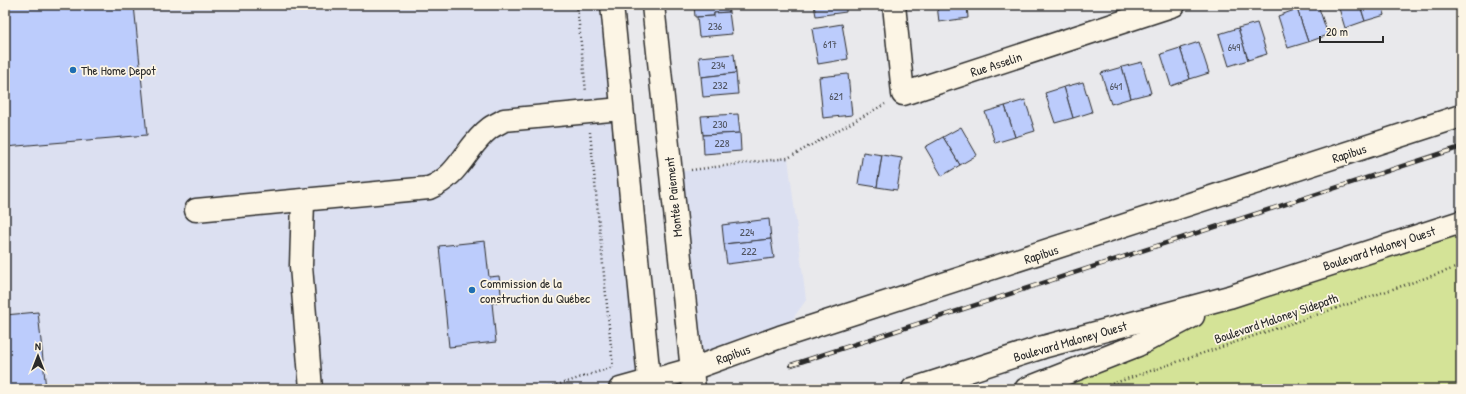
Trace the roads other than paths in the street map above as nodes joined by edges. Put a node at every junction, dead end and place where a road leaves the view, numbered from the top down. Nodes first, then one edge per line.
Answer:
1 (612, 5) edge
2 (653, 5) edge
3 (894, 5) edge
4 (1174, 5) edge
5 (621, 109) junction
6 (1461, 116) edge
7 (303, 201) junction
8 (196, 210) dead end
9 (1461, 222) edge
10 (1229, 297) junction
11 (693, 379) edge
12 (649, 384) edge
13 (311, 389) edge
14 (620, 389) edge
15 (913, 389) edge
16 (1026, 389) edge

1 - 5 main road
2 - 11 main road, Montée Paiement
3 - 4 main road, Rue Asselin
5 - 7 main road
5 - 12 main road
6 - 11 main road, Rapibus
7 - 8 main road
7 - 13 main road
9 - 10 main road, Boulevard Maloney Ouest
10 - 15 main road, Boulevard Maloney Ouest
10 - 16 main road, Boulevard Maloney Ouest
11 - 12 main road, Rapibus
12 - 14 main road, Rapibus

